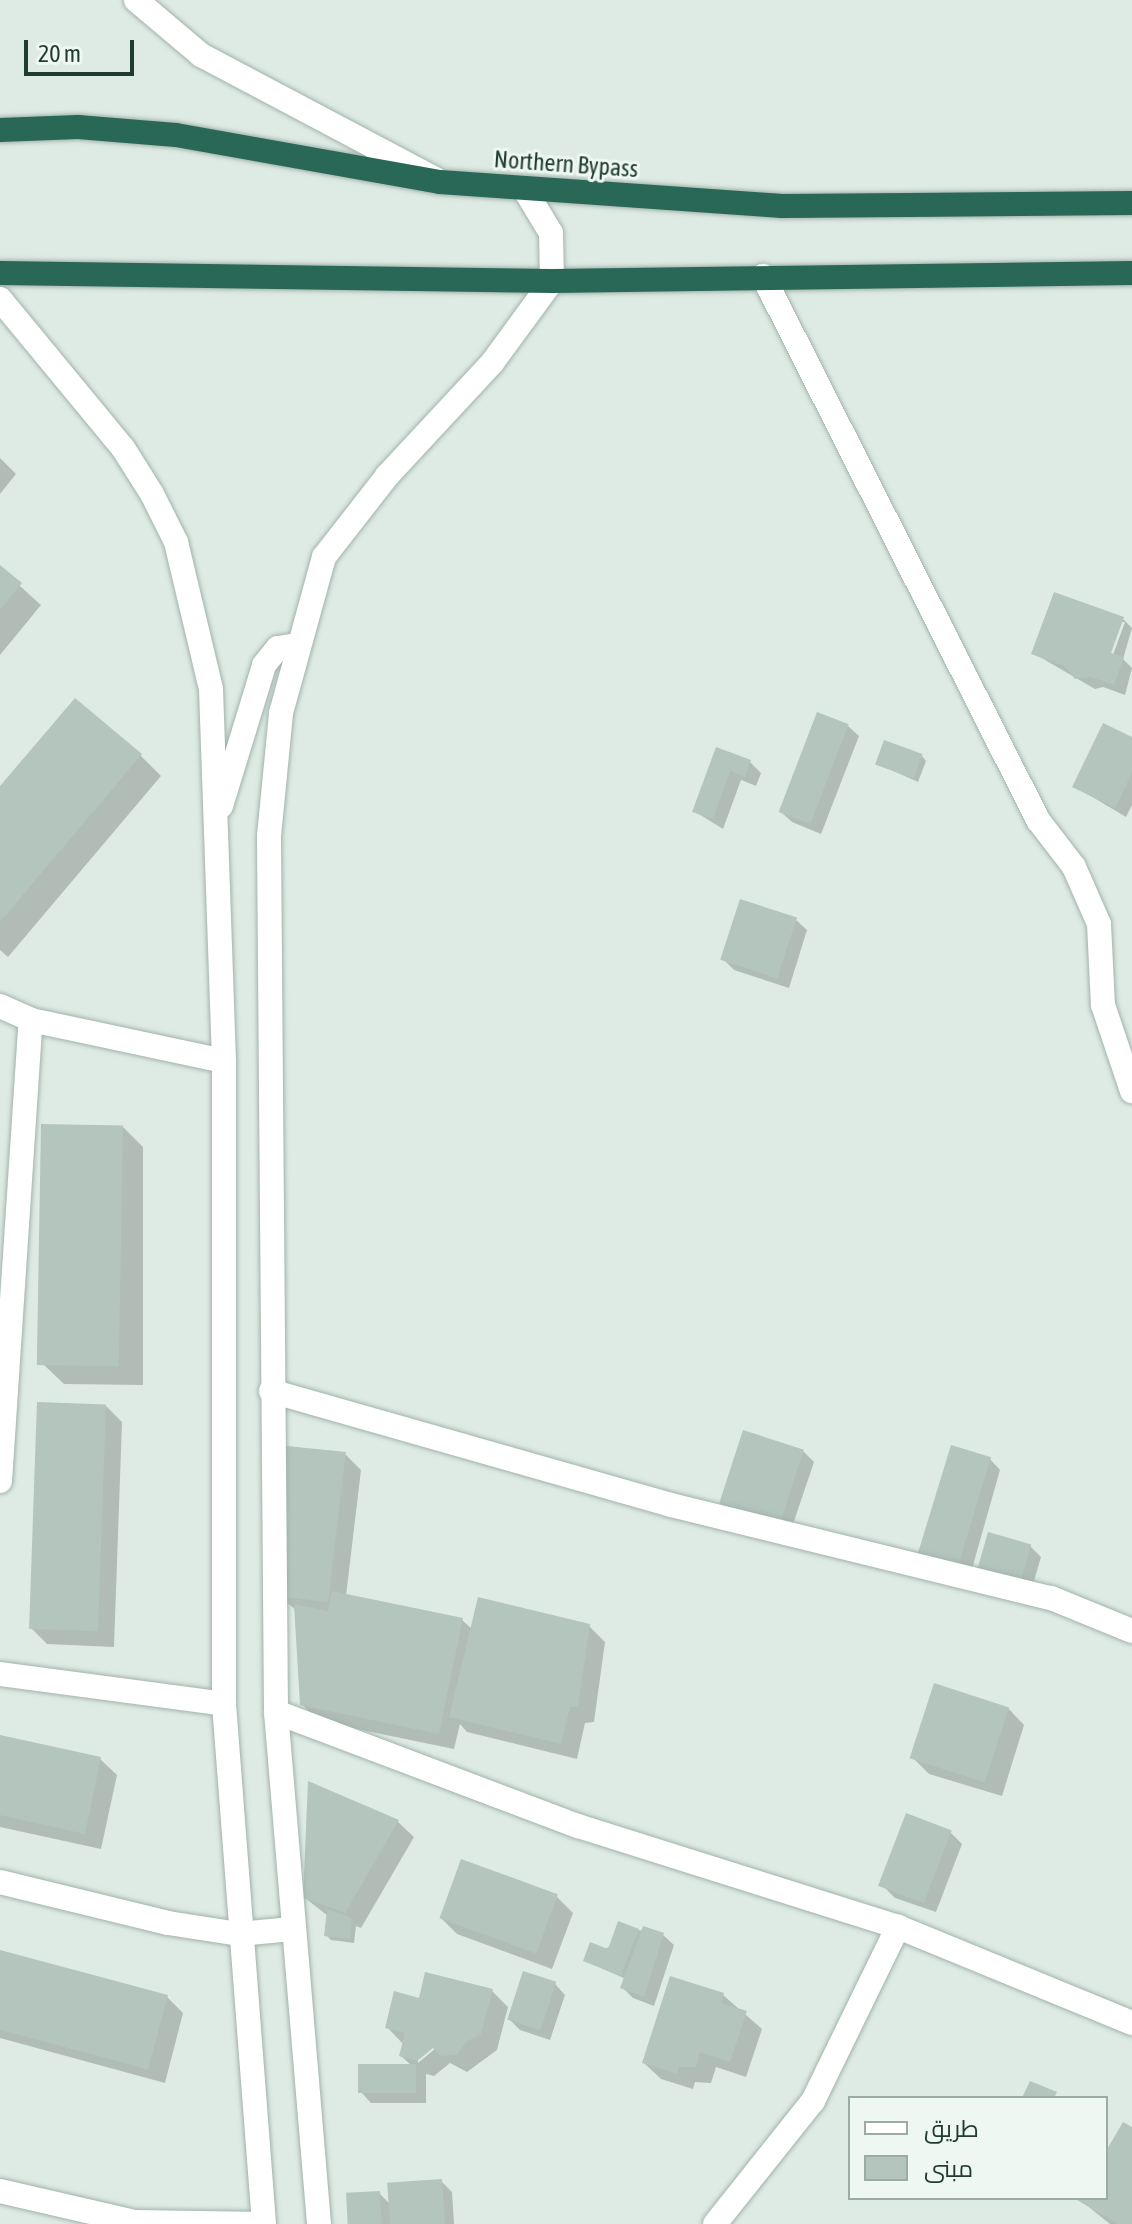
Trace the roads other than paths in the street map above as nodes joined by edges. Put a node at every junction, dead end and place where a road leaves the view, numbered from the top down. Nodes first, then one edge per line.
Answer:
1 (136, 0) edge
2 (0, 130) edge
3 (440, 182) junction
4 (525, 190) junction
5 (1132, 203) edge
6 (0, 273) edge
7 (1132, 273) edge
8 (763, 276) junction
9 (552, 281) junction
10 (0, 299) edge
11 (297, 645) junction
12 (216, 823) junction
13 (0, 1006) edge
14 (31, 1020) junction
15 (224, 1061) junction
16 (1132, 1091) edge
17 (10, 1215) edge
18 (271, 1391) junction
19 (0, 1481) edge
20 (1132, 1631) edge
21 (0, 1674) edge
22 (224, 1704) junction
23 (276, 1712) junction
24 (0, 1882) edge
25 (898, 1927) junction
26 (292, 1929) junction
27 (239, 1934) junction
28 (1132, 2023) edge
29 (0, 2191) edge
30 (264, 2224) edge
31 (319, 2224) edge
32 (715, 2224) edge

1 - 3 main road
2 - 3 highway, Northern Bypass
3 - 4 highway, Northern Bypass
4 - 5 highway, Northern Bypass
4 - 9 main road
6 - 9 highway
7 - 8 highway
8 - 9 highway
8 - 16 main road
9 - 11 main road
10 - 12 main road
11 - 12 main road
11 - 18 main road
12 - 15 main road
13 - 14 main road
14 - 15 main road
14 - 17 main road
15 - 22 main road
17 - 19 main road
18 - 20 main road
18 - 23 main road
21 - 22 main road
22 - 27 main road
23 - 25 main road
23 - 26 main road
24 - 27 main road
25 - 28 main road
25 - 32 main road
26 - 27 main road
26 - 31 main road
27 - 30 main road
29 - 30 main road

